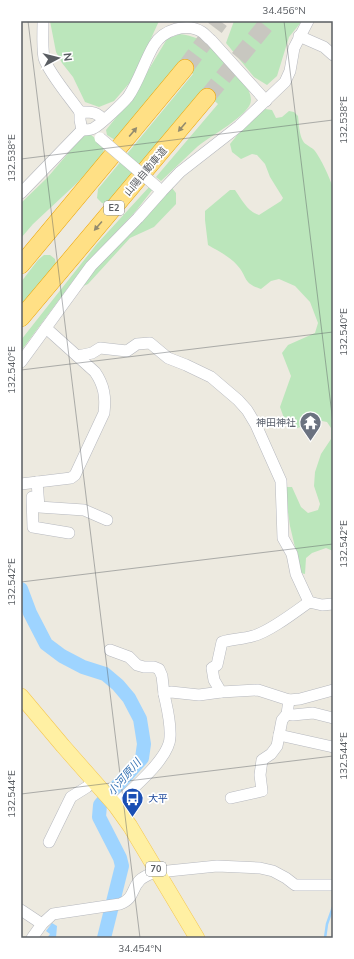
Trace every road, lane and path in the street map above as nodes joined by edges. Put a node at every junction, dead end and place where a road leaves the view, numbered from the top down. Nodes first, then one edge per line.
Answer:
1 (43, 21) edge
2 (308, 21) edge
3 (299, 36) junction
4 (333, 55) edge
5 (184, 68) tunnel mouth
6 (207, 97) tunnel mouth
7 (266, 101) junction
8 (80, 112) junction
9 (104, 120) junction
10 (82, 130) junction
11 (97, 133) junction
12 (160, 189) junction
13 (21, 193) edge
14 (21, 264) edge
15 (21, 318) edge
16 (46, 328) junction
17 (78, 356) junction
18 (21, 362) edge
19 (30, 483) edge
20 (107, 520) dead end
21 (69, 533) dead end
22 (309, 602) junction
23 (333, 604) edge
24 (110, 650) dead end
25 (333, 690) edge
26 (221, 692) junction
27 (164, 694) junction
28 (21, 696) edge
29 (289, 700) junction
30 (21, 708) edge
31 (287, 714) junction
32 (333, 718) edge
33 (279, 735) junction
34 (63, 746) junction
35 (333, 747) edge
36 (96, 783) junction
37 (230, 798) dead end
38 (114, 803) junction
39 (49, 842) dead end
40 (158, 873) junction
41 (333, 885) edge
42 (21, 910) edge
43 (42, 924) junction
44 (32, 938) edge
45 (197, 938) edge

1 - 8 street
2 - 3 street
3 - 4 street
3 - 7 street
14 -> 5 highway
6 -> 15 highway, 山陽自動車道 / E2
7 - 9 street
7 - 12 street
8 - 9 street
8 - 10 street
9 - 11 street
10 - 11 street
10 - 13 street
11 - 12 street, bridge
12 - 16 street
16 - 17 street
16 - 18 street
17 - 19 street
17 - 22 street
19 - 20 street
19 - 21 street
22 - 23 street
22 - 26 street
24 - 27 street
25 - 29 street
26 - 27 street
26 - 29 street
27 - 38 street
28 - 34 main road, 70
29 - 31 street
30 - 34 main road, 70
31 - 32 street
31 - 33 street
33 - 35 street
33 - 37 street
34 - 36 main road, 70
36 - 38 main road, 70
36 - 39 street
38 - 40 main road, 70
40 - 41 street
40 - 43 street
40 - 45 main road, 70
42 - 43 street
43 - 44 street

